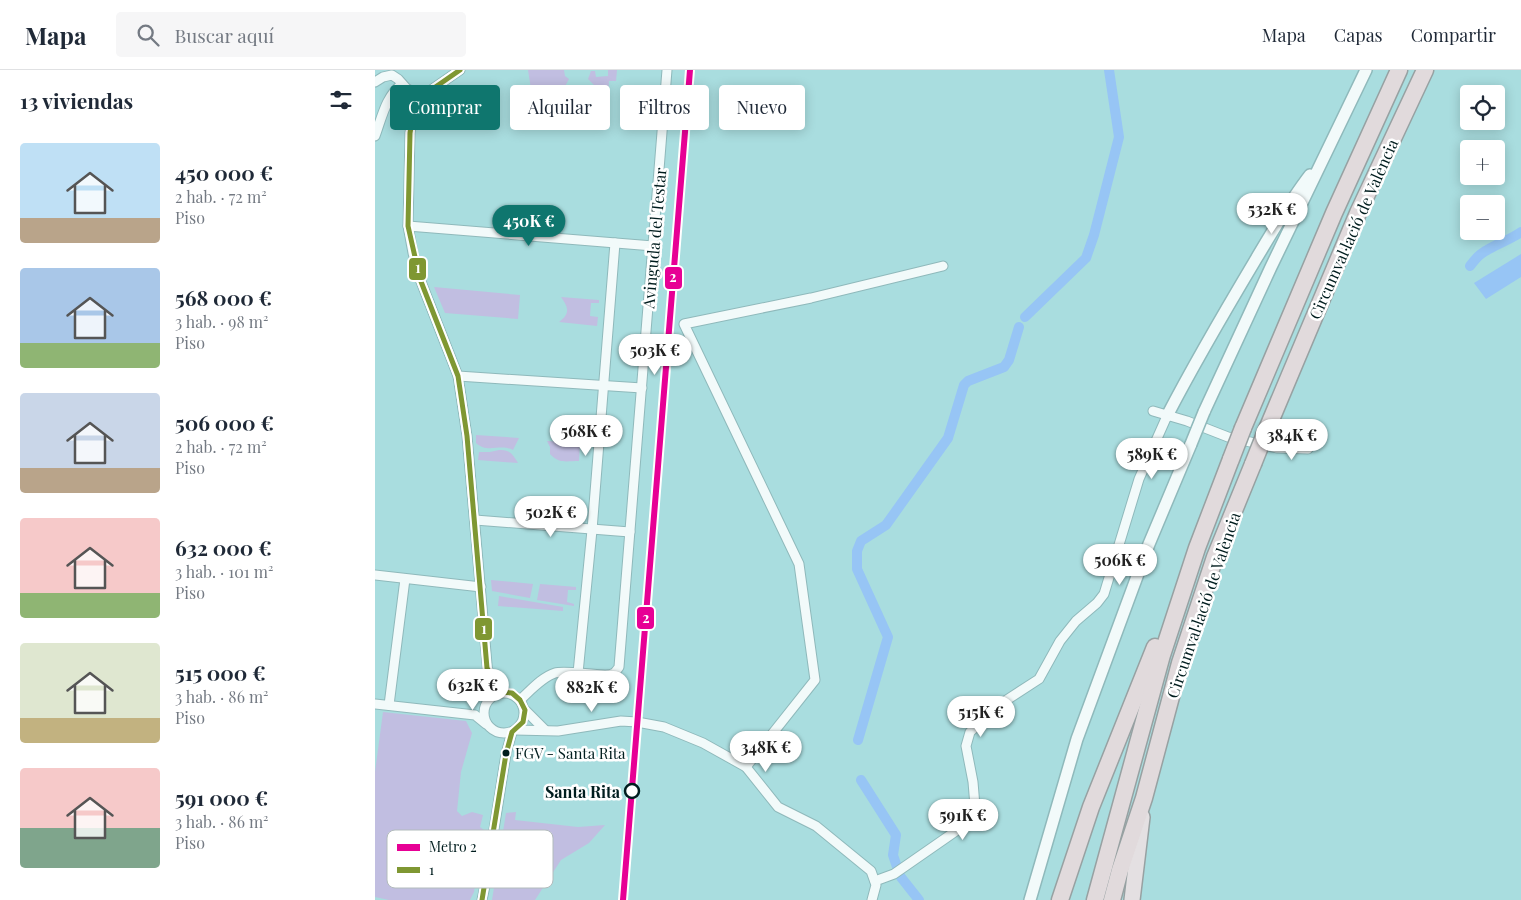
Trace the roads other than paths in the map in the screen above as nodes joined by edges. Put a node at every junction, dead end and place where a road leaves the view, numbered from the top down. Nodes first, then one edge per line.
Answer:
1 (459, 70) edge
2 (667, 70) edge
3 (1366, 70) edge
4 (1399, 70) edge
5 (1425, 70) edge
6 (375, 82) edge
7 (402, 84) joint
8 (438, 85) edge
9 (411, 130) edge
10 (375, 136) edge
11 (1324, 156) junction
12 (408, 226) junction
13 (615, 243) junction
14 (653, 246) junction
15 (943, 266) dead end
16 (458, 376) junction
17 (604, 386) junction
18 (642, 388) junction
19 (1153, 411) dead end
20 (1167, 416) junction
21 (1308, 449) dead end
22 (475, 520) junction
23 (592, 530) junction
24 (629, 532) junction
25 (1197, 548) junction
26 (375, 575) edge
27 (405, 578) junction
28 (481, 587) junction
29 (487, 668) junction
30 (578, 672) junction
31 (501, 692) junction
32 (490, 698) junction
33 (520, 700) junction
34 (375, 704) edge
35 (389, 705) junction
36 (525, 710) junction
37 (487, 724) junction
38 (545, 730) junction
39 (514, 731) junction
40 (499, 733) junction
41 (506, 754) junction
42 (746, 767) junction
43 (1144, 798) junction
44 (494, 830) edge
45 (875, 882) junction
46 (872, 900) edge
47 (1030, 900) edge
48 (1060, 900) edge
49 (1095, 900) edge
50 (1112, 900) edge
51 (1132, 900) edge

1 - 8 street
2 - 14 street, Avinguda del Testar
3 - 11 street
4 - 25 highway, Circumval·lació de València, bridge
5 - 43 highway, Circumval·lació de València, bridge
6 - 7 street
7 - 10 street
9 - 12 street
11 - 20 street
11 - 47 street, bridge
12 - 13 street
12 - 16 street
13 - 14 street
13 - 17 street
14 - 18 street, Avinguda del Testar
15 - 42 street
16 - 17 street
16 - 22 street
17 - 18 street
17 - 23 street
18 - 24 street, Avinguda del Testar
19 - 20 street
20 - 21 street
20 - 45 street
22 - 23 street
22 - 28 street
23 - 24 street
23 - 30 street
24 - 30 street, Avinguda del Testar
25 - 48 highway
25 - 49 highway, Circumval·lació de València
26 - 27 street
27 - 28 street
27 - 35 street
28 - 29 street
29 - 31 street
29 - 32 street
30 - 33 street
31 - 32 street
31 - 33 street
32 - 37 street
33 - 36 street
34 - 35 street
35 - 37 street
36 - 38 street
36 - 39 street
37 - 40 street
38 - 39 street
38 - 42 street
39 - 40 street
39 - 41 street
40 - 41 street
41 - 44 street
42 - 45 street
43 - 50 highway, Circumval·lació de València
43 - 51 highway
45 - 46 street

